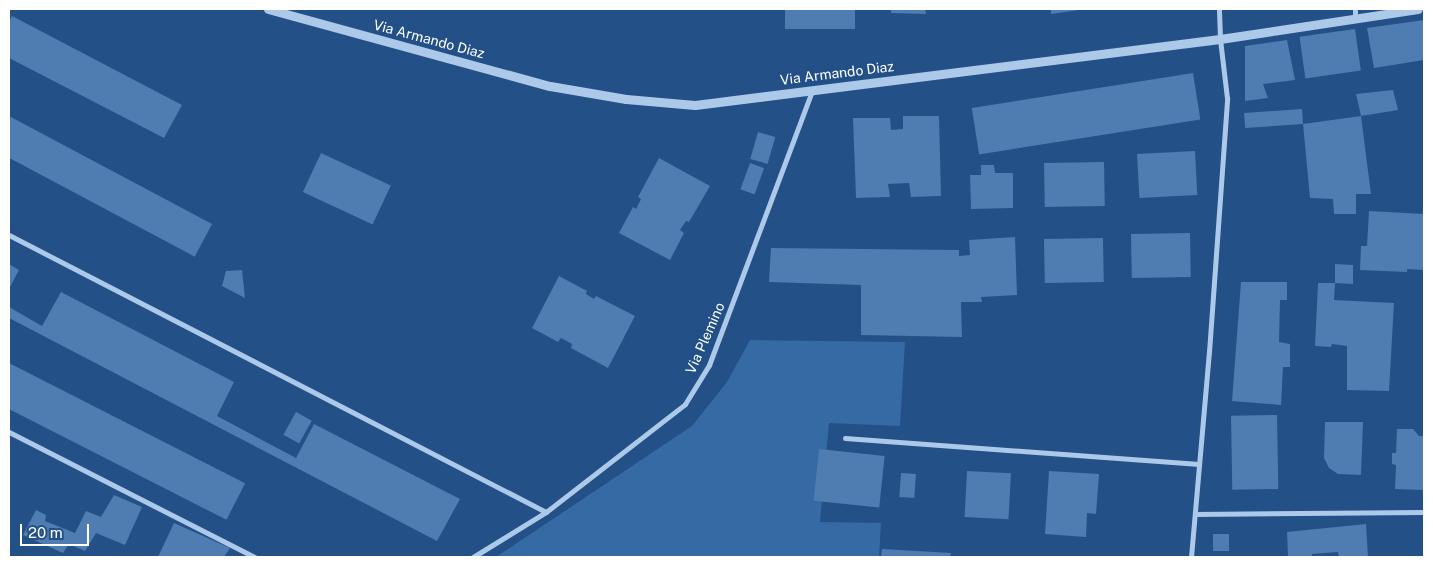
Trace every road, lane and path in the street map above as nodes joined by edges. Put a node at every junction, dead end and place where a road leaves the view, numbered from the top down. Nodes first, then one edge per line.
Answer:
1 (268, 9) edge
2 (1220, 9) edge
3 (1418, 9) edge
4 (1355, 13) edge
5 (1220, 39) junction
6 (812, 91) junction
7 (9, 235) edge
8 (9, 432) edge
9 (845, 438) dead end
10 (1199, 464) junction
11 (546, 512) junction
12 (1424, 512) edge
13 (1194, 514) junction
14 (254, 557) edge
15 (473, 557) edge
16 (1191, 557) edge

1 - 6 street, Via Armando Diaz
2 - 5 street
3 - 4 street, Via Armando Diaz
4 - 5 street, Via Armando Diaz
5 - 6 street, Via Armando Diaz
5 - 10 street
6 - 11 street, Via Plemino
7 - 11 street
8 - 14 street
9 - 10 street
10 - 13 street
11 - 15 street, Via Plemino
12 - 13 street
13 - 16 street

